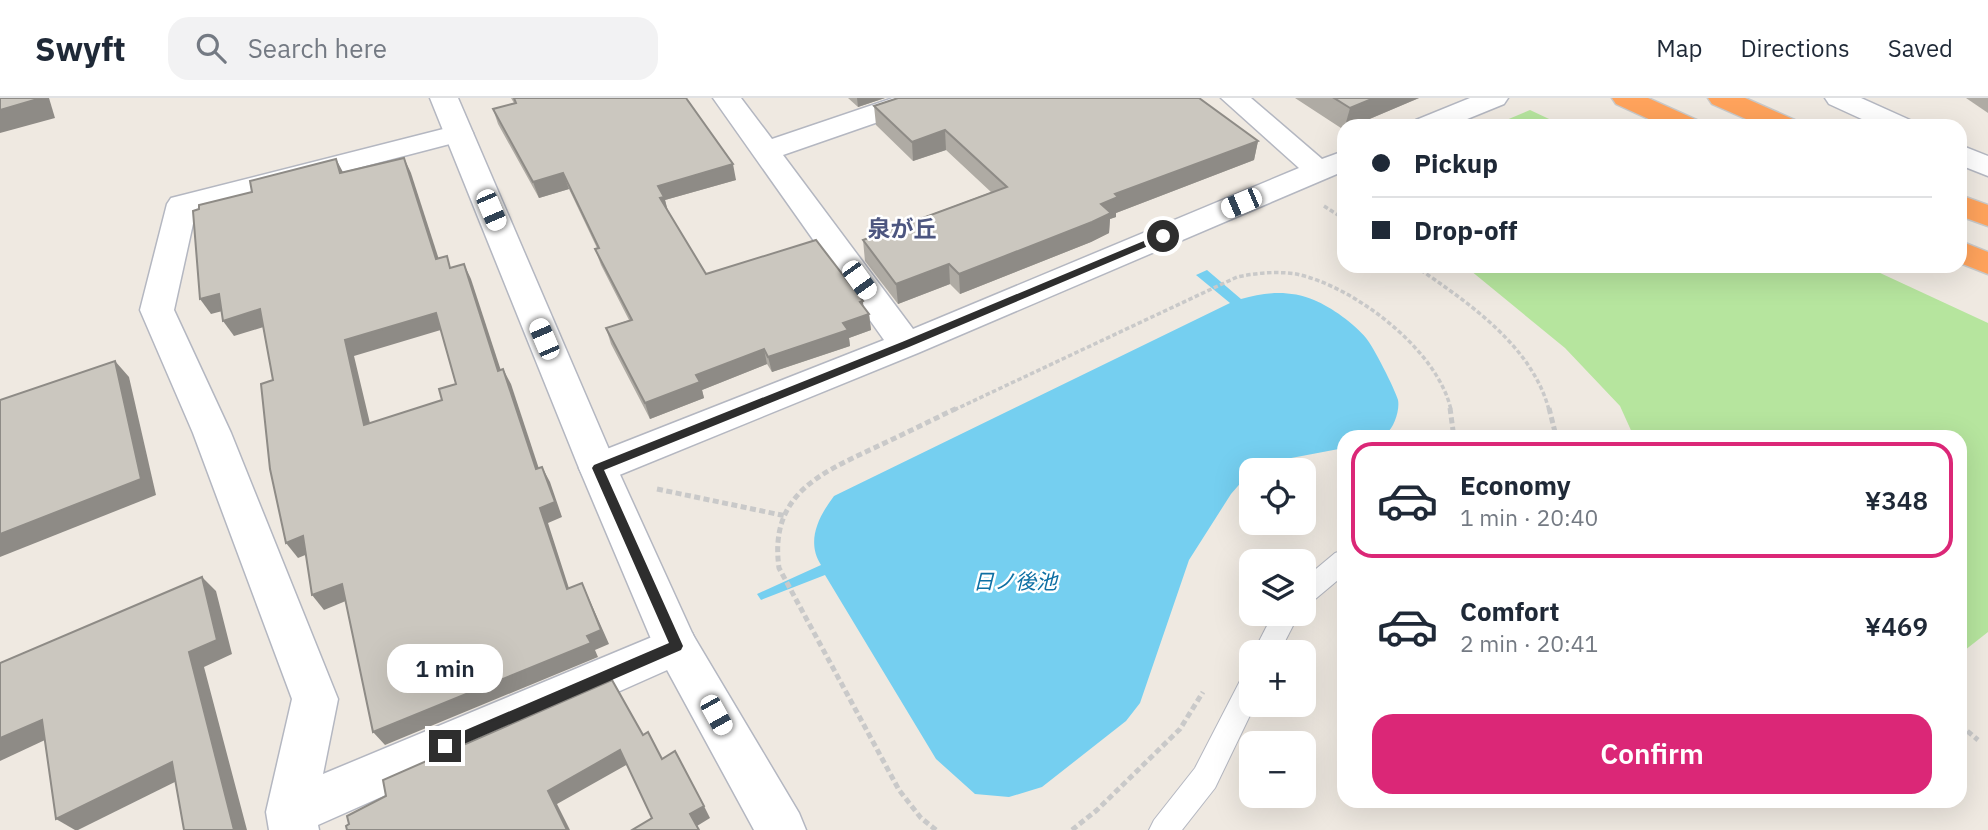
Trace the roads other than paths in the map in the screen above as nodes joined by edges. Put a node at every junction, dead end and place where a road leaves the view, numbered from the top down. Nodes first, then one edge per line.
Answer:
1 (444, 98) edge
2 (727, 98) edge
3 (920, 98) edge
4 (1236, 98) edge
5 (1494, 98) edge
6 (1626, 98) edge
7 (1722, 98) edge
8 (1839, 98) edge
9 (1443, 119) edge
10 (1672, 119) edge
11 (1769, 119) edge
12 (1885, 119) edge
13 (458, 133) junction
14 (766, 151) junction
15 (1967, 157) edge
16 (1331, 165) edge
17 (1988, 167) edge
18 (1967, 207) edge
19 (1988, 217) edge
20 (1967, 254) edge
21 (1988, 264) edge
22 (906, 345) junction
23 (598, 468) junction
24 (1337, 566) edge
25 (1316, 584) edge
26 (676, 646) junction
27 (1239, 709) edge
28 (293, 821) edge
29 (780, 830) edge
30 (1164, 830) edge

1 - 13 street
2 - 14 street
3 - 14 street
4 - 16 street
5 - 9 street
6 - 10 highway
7 - 11 highway
8 - 12 street
13 - 23 street
13 - 28 street
14 - 22 street
15 - 17 street
16 - 22 street
18 - 19 highway
20 - 21 highway
22 - 23 street
23 - 26 street
24 - 25 lane
26 - 28 street
26 - 29 street
27 - 30 lane

